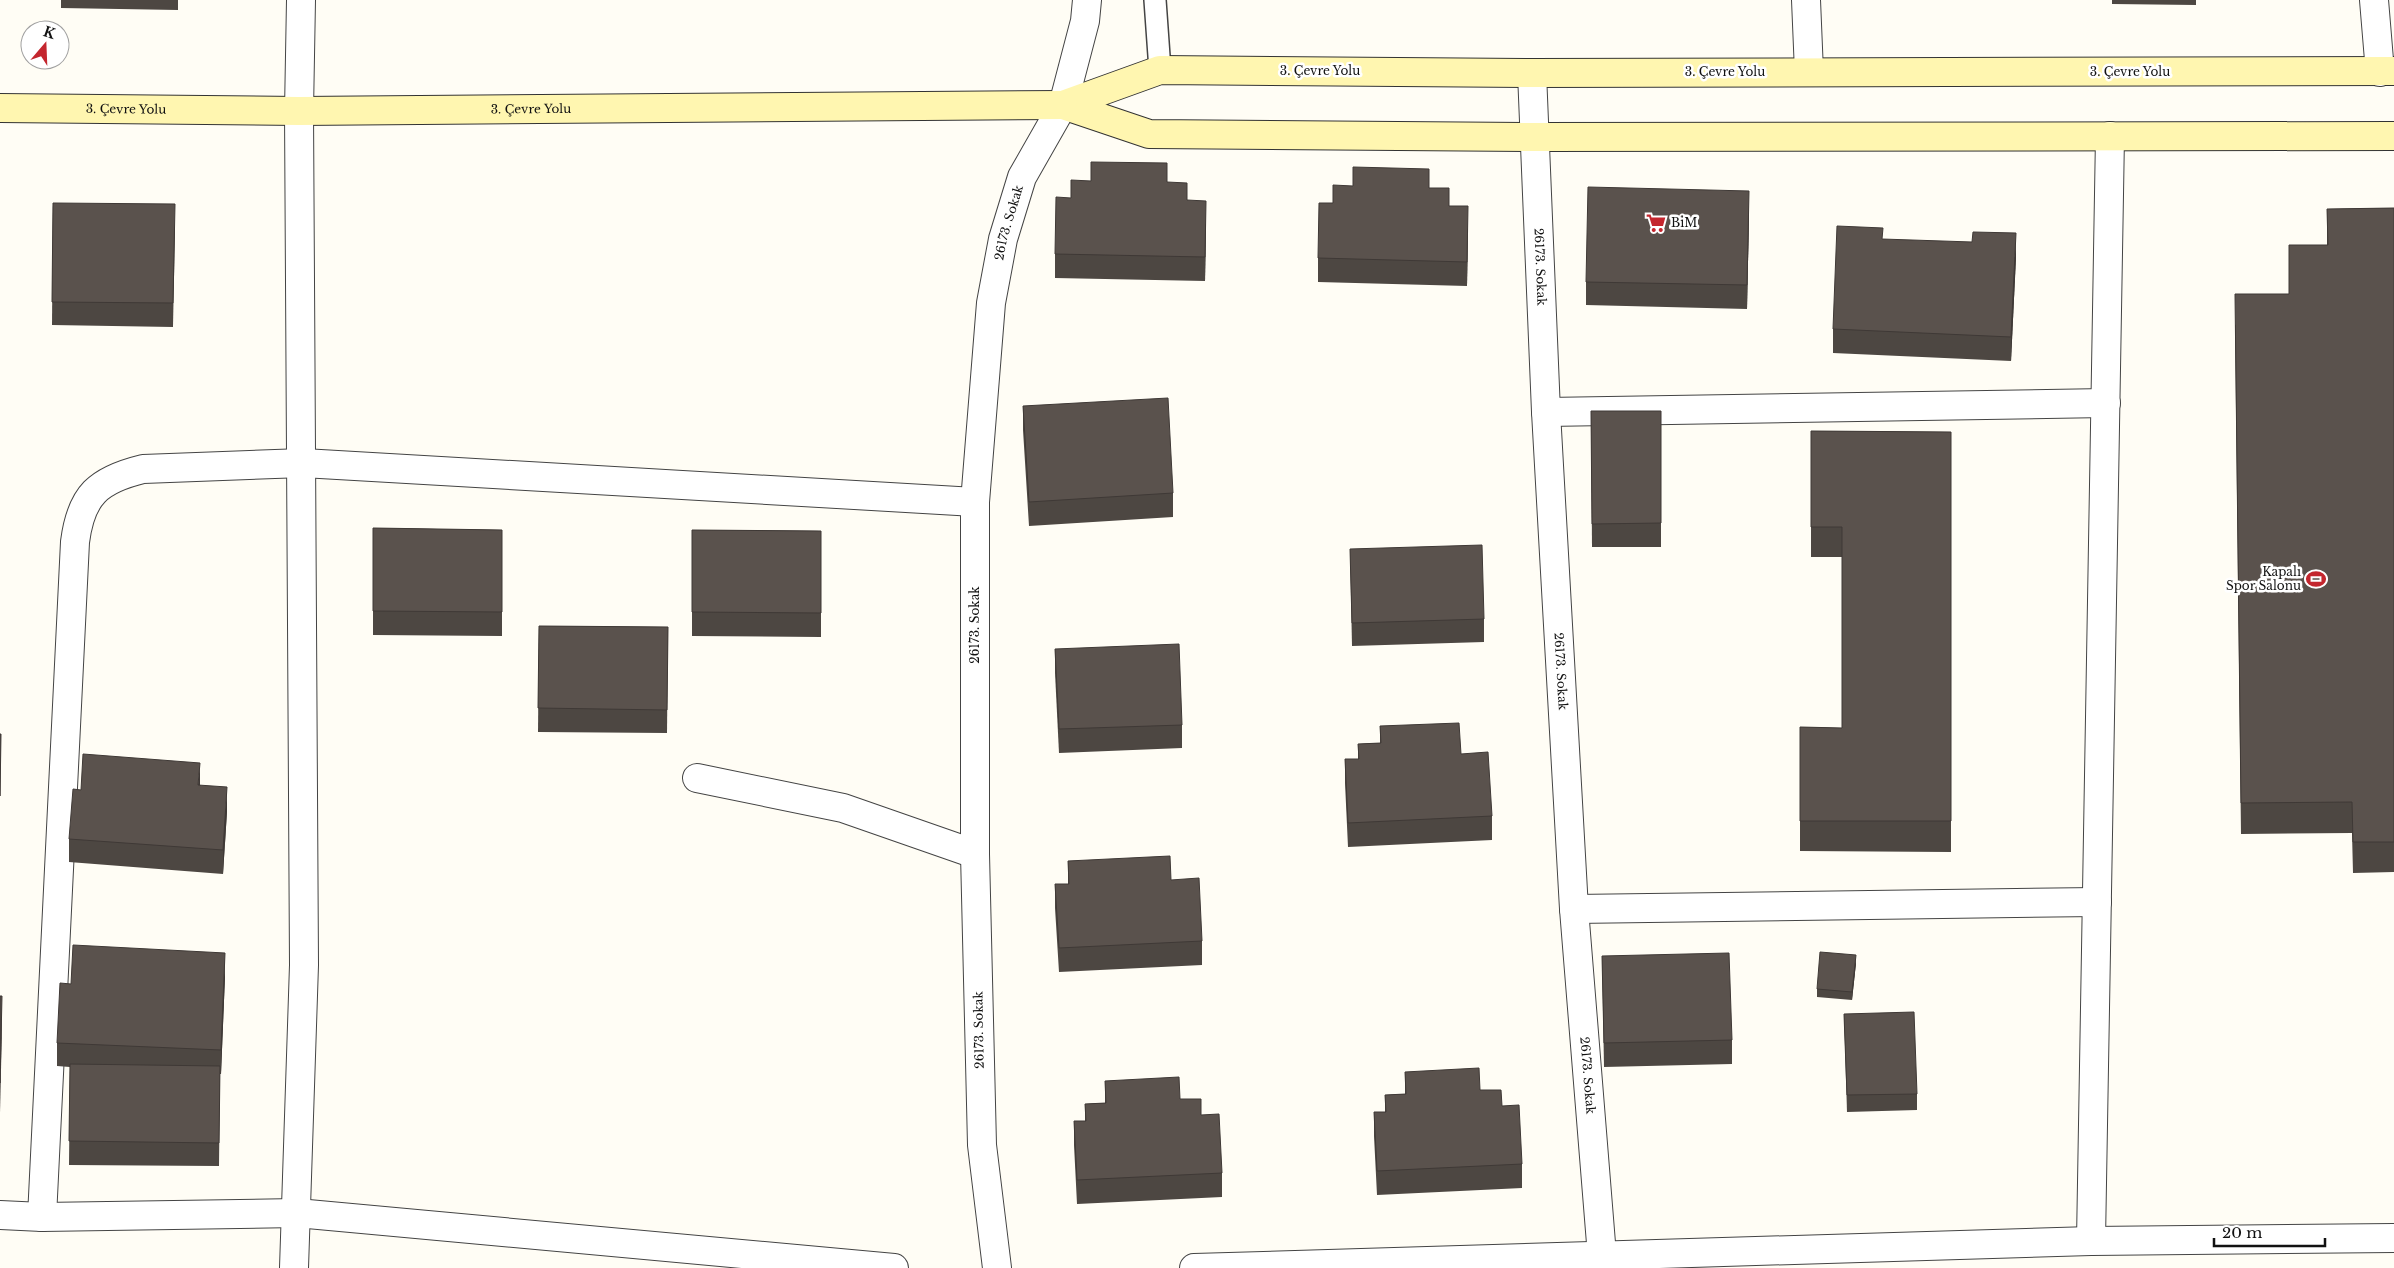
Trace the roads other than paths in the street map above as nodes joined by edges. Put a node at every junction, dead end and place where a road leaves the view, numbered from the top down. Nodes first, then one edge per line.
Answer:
1 (301, 0) edge
2 (1087, 0) edge
3 (1154, 0) edge
4 (1806, 0) edge
5 (2374, 0) edge
6 (1160, 70) junction
7 (1810, 72) junction
8 (2387, 72) edge
9 (1532, 73) junction
10 (1063, 105) junction
11 (0, 108) edge
12 (299, 111) junction
13 (2110, 136) junction
14 (2394, 136) edge
15 (1533, 137) junction
16 (2106, 402) junction
17 (1546, 412) junction
18 (303, 463) junction
19 (975, 502) junction
20 (697, 778) dead end
21 (975, 854) junction
22 (2097, 902) junction
23 (1574, 909) junction
24 (297, 1213) junction
25 (0, 1215) edge
26 (42, 1217) junction
27 (2394, 1238) edge
28 (2091, 1241) junction
29 (1603, 1261) edge
30 (294, 1268) edge
31 (894, 1268) edge
32 (997, 1268) edge
33 (1194, 1268) edge

1 - 12 street
2 - 10 street, 26173. Sokak
3 - 6 lane
4 - 7 street
5 - 8 street
6 - 9 main road, 3. Çevre Yolu
6 - 10 main road, 3. Çevre Yolu
7 - 8 main road, 3. Çevre Yolu
7 - 9 main road, 3. Çevre Yolu
9 - 15 street, 26173. Sokak
10 - 12 main road, 3. Çevre Yolu
10 - 15 main road, 3. Çevre Yolu
10 - 19 street, 26173. Sokak
11 - 12 main road, 3. Çevre Yolu
12 - 18 street
13 - 14 main road, 3. Çevre Yolu
13 - 15 main road, 3. Çevre Yolu
13 - 16 street
15 - 17 street, 26173. Sokak
16 - 17 street
16 - 22 street
17 - 23 street, 26173. Sokak
18 - 19 street
18 - 24 street
18 - 26 street
19 - 21 street, 26173. Sokak
20 - 21 street
21 - 32 street, 26173. Sokak
22 - 23 street
22 - 28 street
23 - 29 street, 26173. Sokak
24 - 26 street
24 - 30 street
24 - 31 street
25 - 26 street
27 - 28 street
28 - 29 street
29 - 33 street

